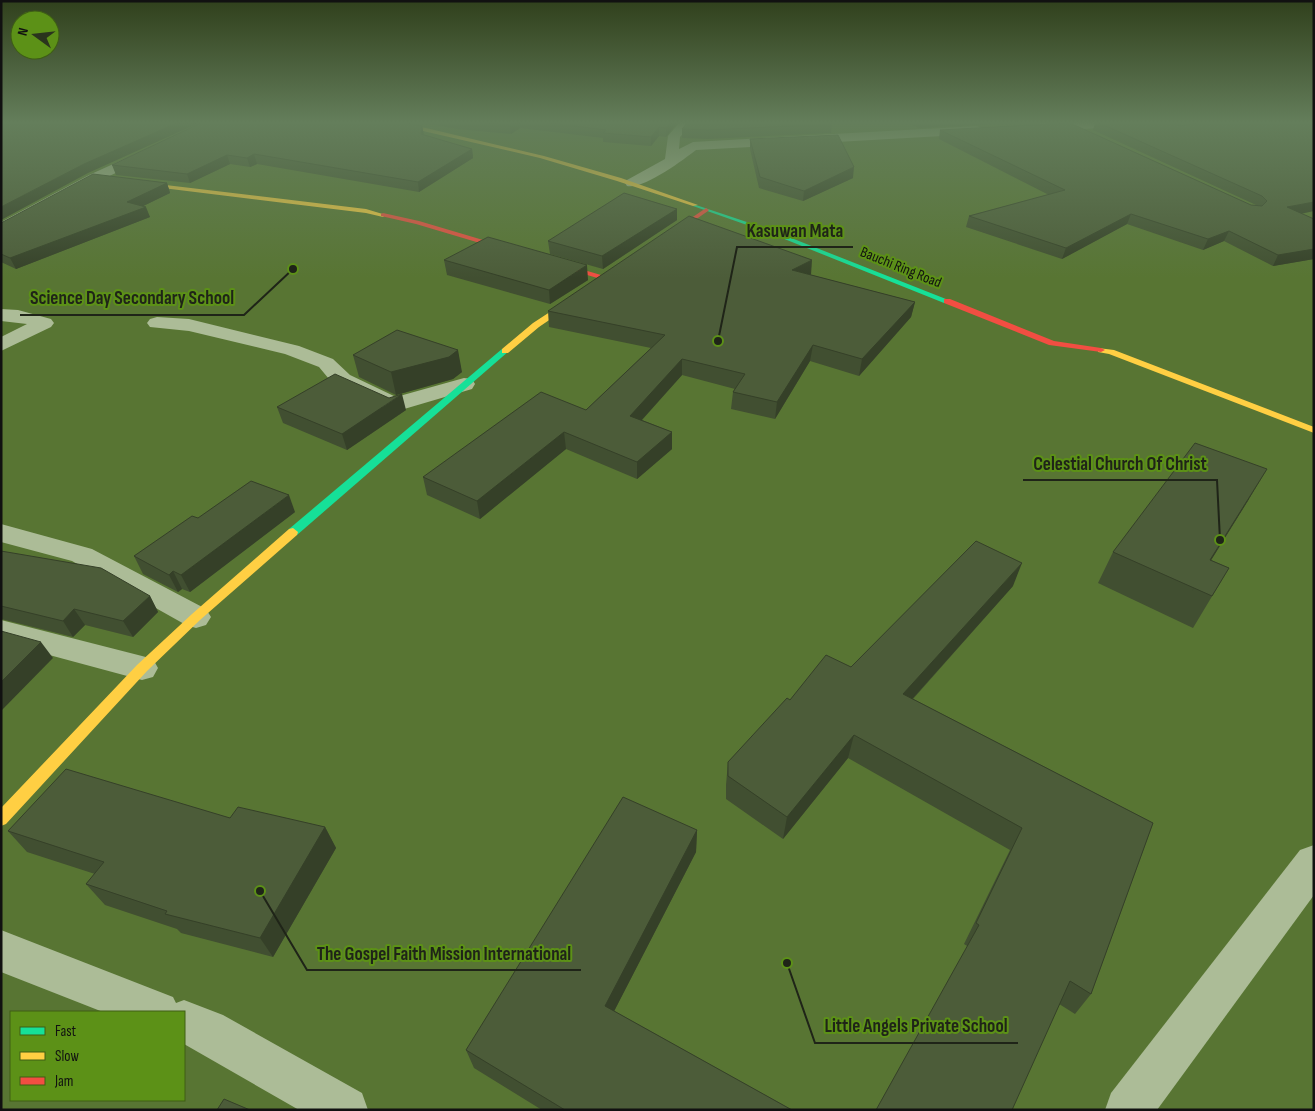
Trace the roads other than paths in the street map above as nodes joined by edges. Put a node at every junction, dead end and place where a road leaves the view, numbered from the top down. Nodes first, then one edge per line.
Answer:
1 (103, 174) edge
2 (602, 174) edge
3 (649, 174) edge
4 (94, 178) junction
5 (632, 183) junction
6 (706, 210) junction
7 (1, 229) edge
8 (652, 247) edge
9 (1, 315) edge
10 (157, 323) dead end
11 (1, 345) edge
12 (464, 384) junction
13 (1314, 430) edge
14 (1, 533) edge
15 (196, 617) junction
16 (1, 631) edge
17 (142, 668) junction
18 (1, 819) edge
19 (1314, 863) edge
20 (1, 951) edge
21 (155, 1011) edge
22 (185, 1022) edge
23 (345, 1110) edge
24 (1128, 1110) edge

1 - 4 street
2 - 5 street, Bauchi Ring Road
3 - 5 street
4 - 7 street
4 - 12 street
5 - 6 street, Bauchi Ring Road
6 - 8 street
6 - 13 street, Bauchi Ring Road
9 - 11 street
10 - 12 street
12 - 15 street
14 - 15 street
15 - 17 street
16 - 17 street
17 - 18 street
19 - 24 street
20 - 21 street
22 - 23 street

